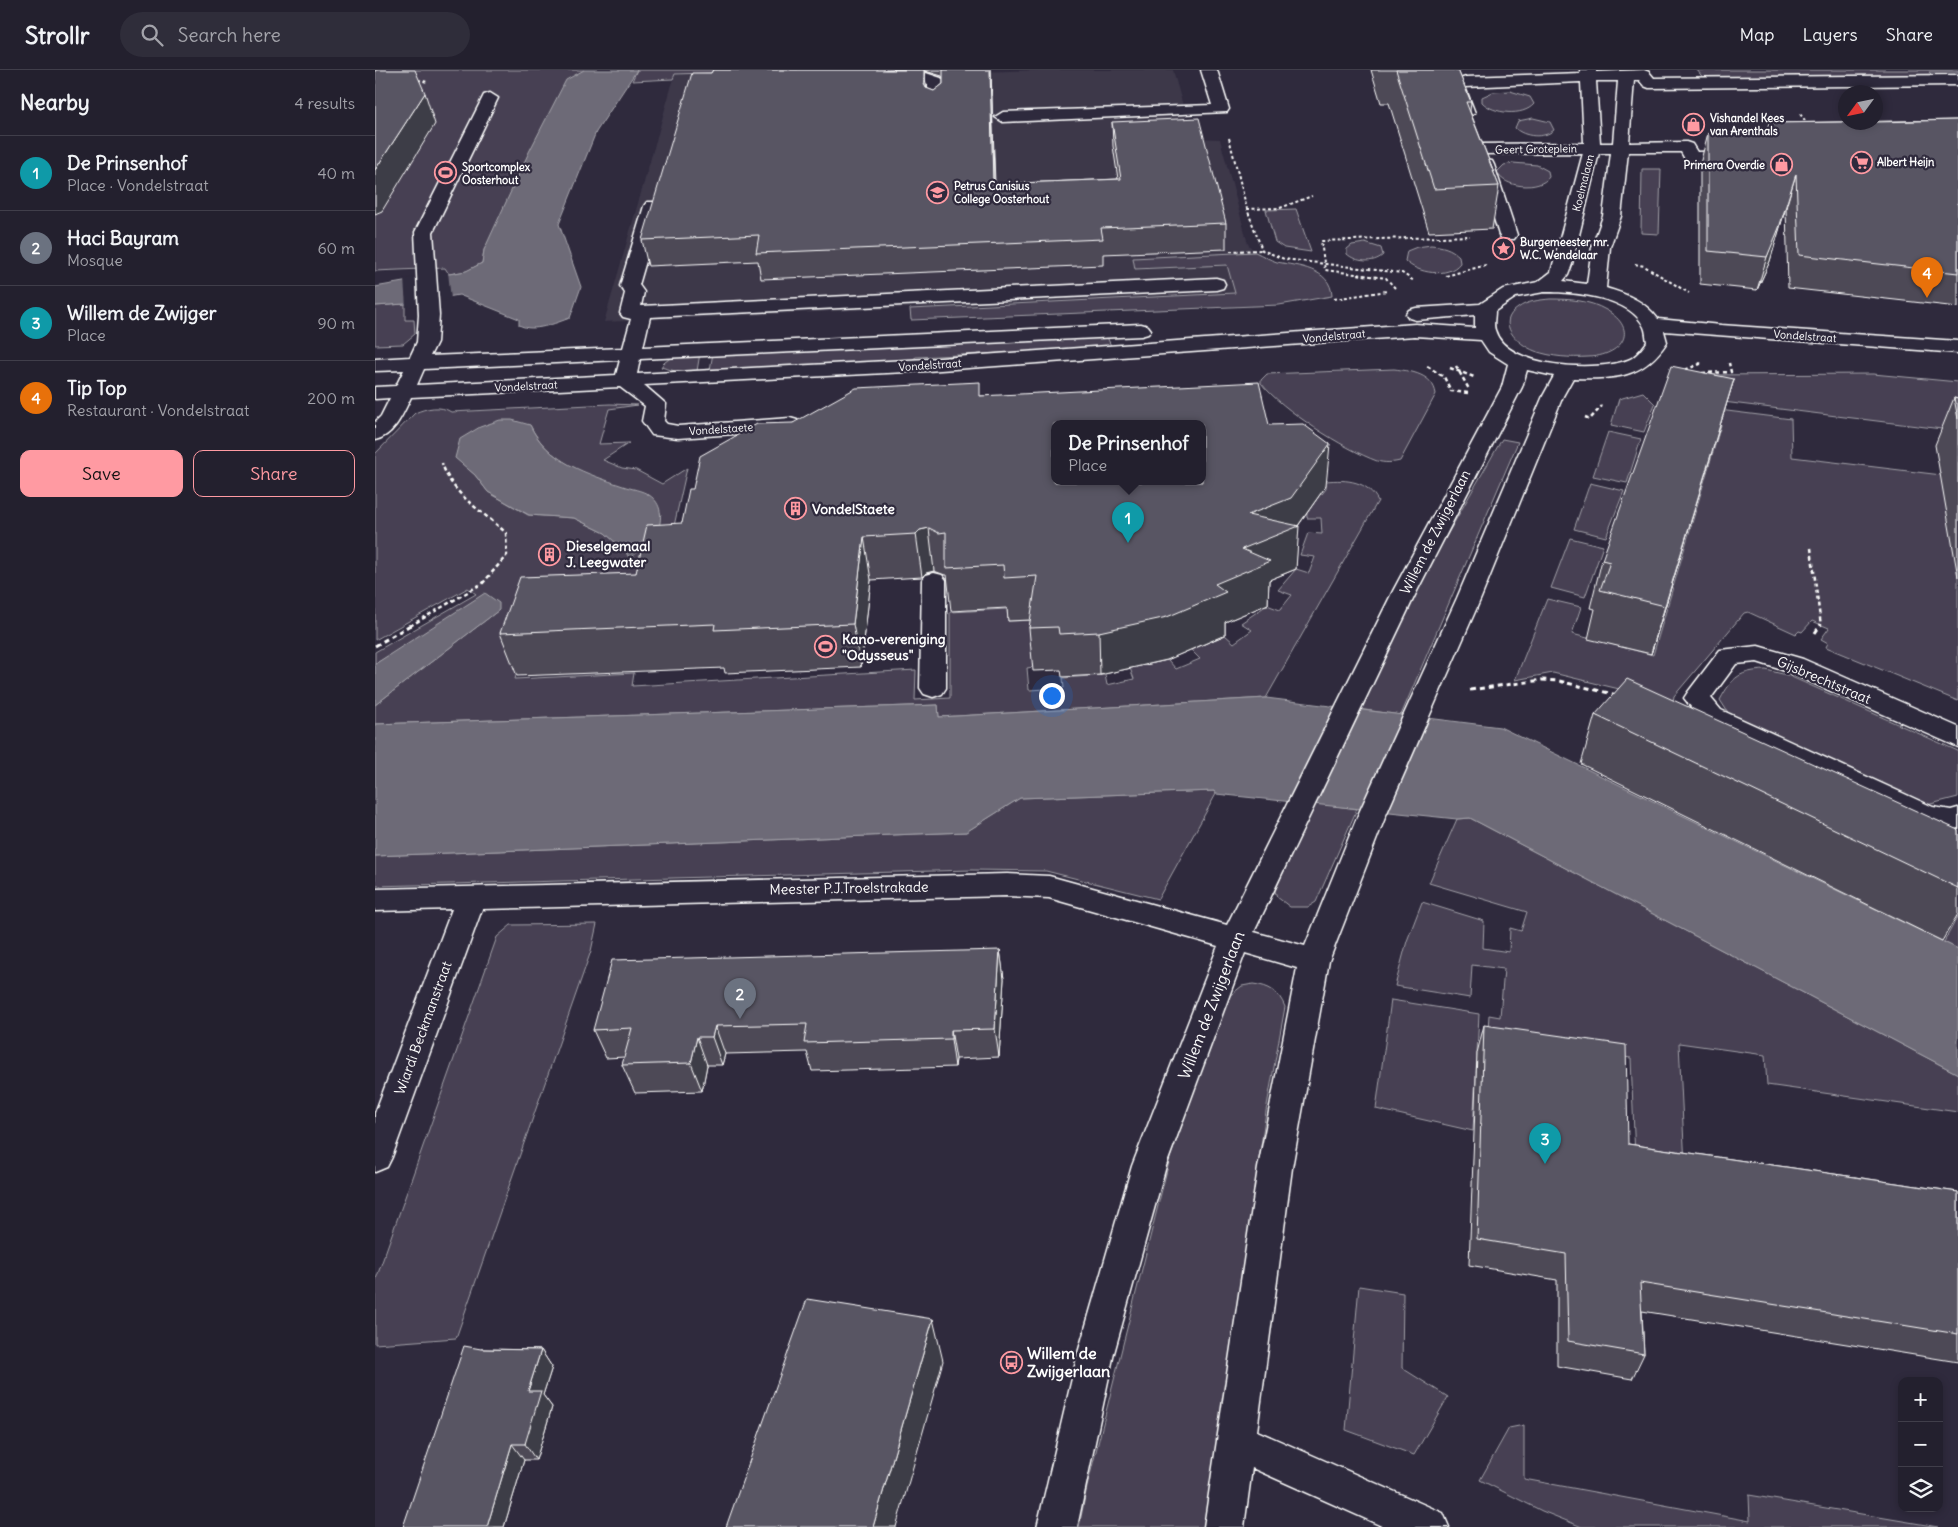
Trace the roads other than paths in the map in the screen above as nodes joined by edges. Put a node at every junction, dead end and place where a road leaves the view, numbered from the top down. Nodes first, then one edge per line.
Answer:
1 (1209, 70) edge
2 (1589, 73) edge
3 (1627, 73) edge
4 (875, 74) edge
5 (1958, 80) edge
6 (491, 98) dead end
7 (1590, 99) junction
8 (1626, 99) junction
9 (1643, 100) dead end
10 (936, 108) edge
11 (1003, 117) dead end
12 (1620, 147) junction
13 (1754, 147) edge
14 (1592, 148) junction
15 (1481, 149) junction
16 (660, 186) edge
17 (1508, 235) road end
18 (1216, 284) dead end
19 (1544, 286) junction
20 (1596, 291) junction
21 (1485, 309) junction
22 (642, 312) junction
23 (1655, 333) junction
24 (1485, 334) junction
25 (1958, 347) edge
26 (633, 352) junction
27 (1519, 361) junction
28 (416, 363) junction
29 (375, 365) edge
30 (1958, 366) edge
31 (1566, 373) junction
32 (625, 381) junction
33 (403, 392) junction
34 (375, 393) edge
35 (811, 422) edge
36 (375, 434) edge
37 (934, 580) edge
38 (933, 688) dead end
39 (1958, 738) edge
40 (1958, 818) edge
41 (471, 899) junction
42 (375, 900) edge
43 (1235, 940) junction
44 (1314, 961) junction
45 (375, 1157) edge
46 (1236, 1441) junction
47 (1057, 1527) edge
48 (1224, 1527) edge
49 (1429, 1527) edge

1 - 11 street
2 - 3 street, Geert Groteplein
2 - 7 street, Koelmalaan
2 - 15 street, Geert Groteplein
3 - 5 street, Geert Groteplein
3 - 8 street
4 - 10 street
6 - 28 street
7 - 8 street
7 - 14 street, Koelmalaan
8 - 9 street
8 - 12 street
12 - 13 street, Geert Groteplein
12 - 14 street, Geert Groteplein
12 - 20 street
14 - 15 street, Geert Groteplein
14 - 19 street, Koelmalaan
15 - 17 street, Geert Groteplein
16 - 22 street
18 - 22 street
19 - 20 street
19 - 21 street
20 - 23 street
21 - 24 street
21 - 26 street, Vondelstraat
22 - 26 street
23 - 25 street, Vondelstraat
23 - 30 street, Vondelstraat
23 - 31 street
24 - 27 street
24 - 32 street, Vondelstraat
26 - 28 street, Vondelstraat
26 - 32 street
27 - 31 street
27 - 43 street, Willem de Zwijgerlaan
28 - 29 street, Vondelstraat
28 - 33 street
31 - 44 street
32 - 33 street, Vondelstraat
32 - 35 street, Vondelstaete
33 - 34 street, Vondelstraat
33 - 36 street
37 - 38 street
39 - 40 street, Gijsbrechtstraat
41 - 42 street, Meester P.J.Troelstrakade
41 - 43 street, Meester P.J.Troelstrakade
41 - 45 street, Wiardi Beckmanstraat
43 - 44 street, Meester P.J.Troelstrakade
43 - 47 street, Willem de Zwijgerlaan
44 - 46 street
46 - 48 street
46 - 49 street

